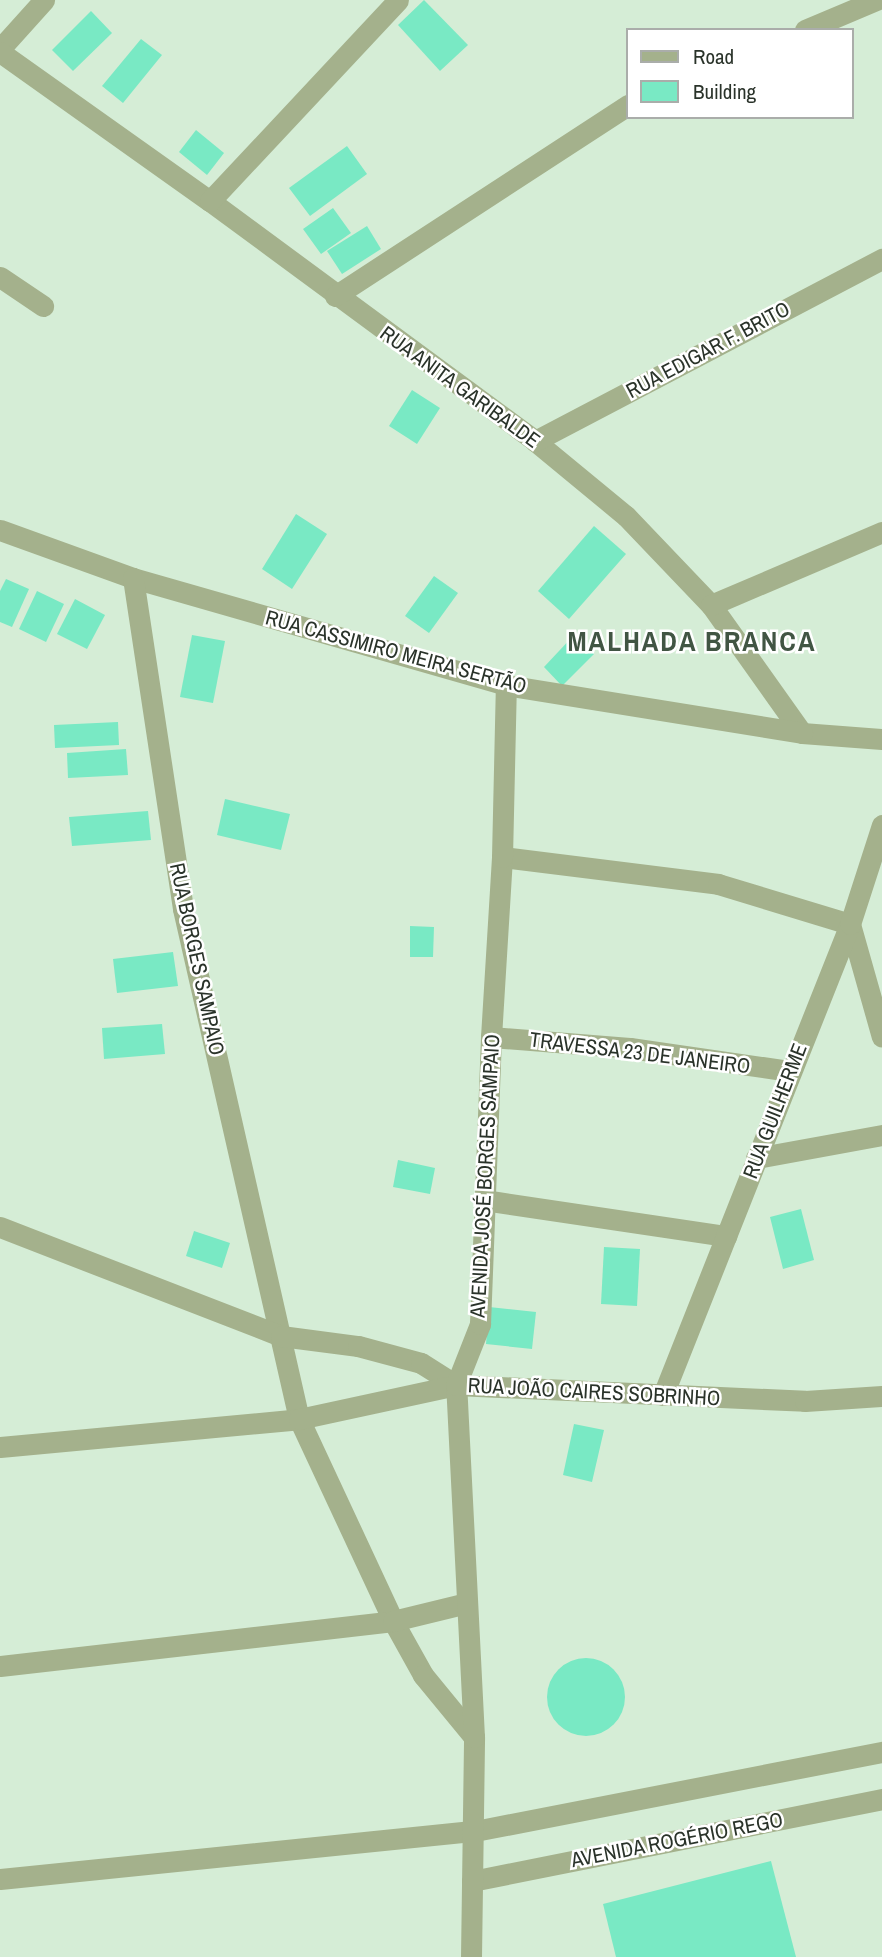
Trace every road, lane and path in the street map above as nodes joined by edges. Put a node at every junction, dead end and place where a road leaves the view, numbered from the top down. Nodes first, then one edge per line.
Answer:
1 (44, 0) edge
2 (398, 0) edge
3 (876, 0) edge
4 (810, 28) edge
5 (0, 51) edge
6 (626, 105) edge
7 (211, 201) junction
8 (882, 259) edge
9 (0, 277) edge
10 (335, 296) junction
11 (43, 306) dead end
12 (535, 441) junction
13 (0, 530) edge
14 (882, 531) edge
15 (133, 578) junction
16 (711, 605) junction
17 (506, 685) junction
18 (802, 733) junction
19 (882, 739) edge
20 (882, 825) edge
21 (502, 857) junction
22 (849, 923) junction
23 (491, 1037) junction
24 (882, 1037) edge
25 (790, 1071) junction
26 (882, 1135) edge
27 (756, 1158) junction
28 (484, 1200) junction
29 (5, 1231) edge
30 (726, 1236) junction
31 (281, 1336) junction
32 (456, 1385) junction
33 (663, 1395) junction
34 (882, 1396) edge
35 (299, 1419) junction
36 (0, 1447) edge
37 (467, 1603) junction
38 (393, 1621) junction
39 (0, 1666) edge
40 (474, 1737) junction
41 (882, 1752) edge
42 (882, 1799) edge
43 (475, 1831) junction
44 (0, 1879) edge
45 (472, 1881) junction
46 (471, 1957) edge

1 - 5 street
2 - 7 street
3 - 4 street
5 - 7 street, RUA ANITA GARIBALDE
6 - 10 street
7 - 10 street, RUA ANITA GARIBALDE
8 - 12 street, RUA EDIGAR F. BRITO
9 - 11 street
10 - 12 street, RUA ANITA GARIBALDE
12 - 16 street, RUA ANITA GARIBALDE
13 - 15 street, RUA CASSIMIRO MEIRA SERTÃO
14 - 16 street
15 - 17 street, RUA CASSIMIRO MEIRA SERTÃO
15 - 31 street, RUA BORGES SAMPAIO
16 - 18 street, RUA ANITA GARIBALDE
17 - 18 street, RUA CASSIMIRO MEIRA SERTÃO
17 - 21 street, AVENIDA JOSÉ BORGES SAMPAIO
18 - 19 street
20 - 22 street, RUA GUILHERME
21 - 22 street
21 - 23 street, AVENIDA JOSÉ BORGES SAMPAIO
22 - 24 street
22 - 25 street, RUA GUILHERME
23 - 25 street, TRAVESSA 23 DE JANEIRO
23 - 28 street, AVENIDA JOSÉ BORGES SAMPAIO
25 - 27 street, RUA GUILHERME
26 - 27 street
27 - 30 street, RUA GUILHERME
28 - 30 street
28 - 32 street, AVENIDA JOSÉ BORGES SAMPAIO
29 - 31 street, RUA JOÃO CAIRES SOBRINHO
30 - 33 street, RUA GUILHERME
31 - 32 street, RUA JOÃO CAIRES SOBRINHO
31 - 35 street, RUA BORGES SAMPAIO
32 - 33 street, RUA JOÃO CAIRES SOBRINHO
32 - 35 street
32 - 37 street, AVENIDA JOSÉ BORGES SAMPAIO
33 - 34 street, RUA JOÃO CAIRES SOBRINHO
35 - 36 street
35 - 38 street, RUA BORGES SAMPAIO
37 - 38 street
37 - 40 street, AVENIDA JOSÉ BORGES SAMPAIO
38 - 39 street
38 - 40 street, RUA BORGES SAMPAIO
40 - 43 street, AVENIDA JOSÉ BORGES SAMPAIO
41 - 43 street
42 - 45 street, AVENIDA ROGÉRIO REGO
43 - 44 street
43 - 45 street, AVENIDA JOSÉ BORGES SAMPAIO
45 - 46 street, AVENIDA JOSÉ BORGES SAMPAIO

